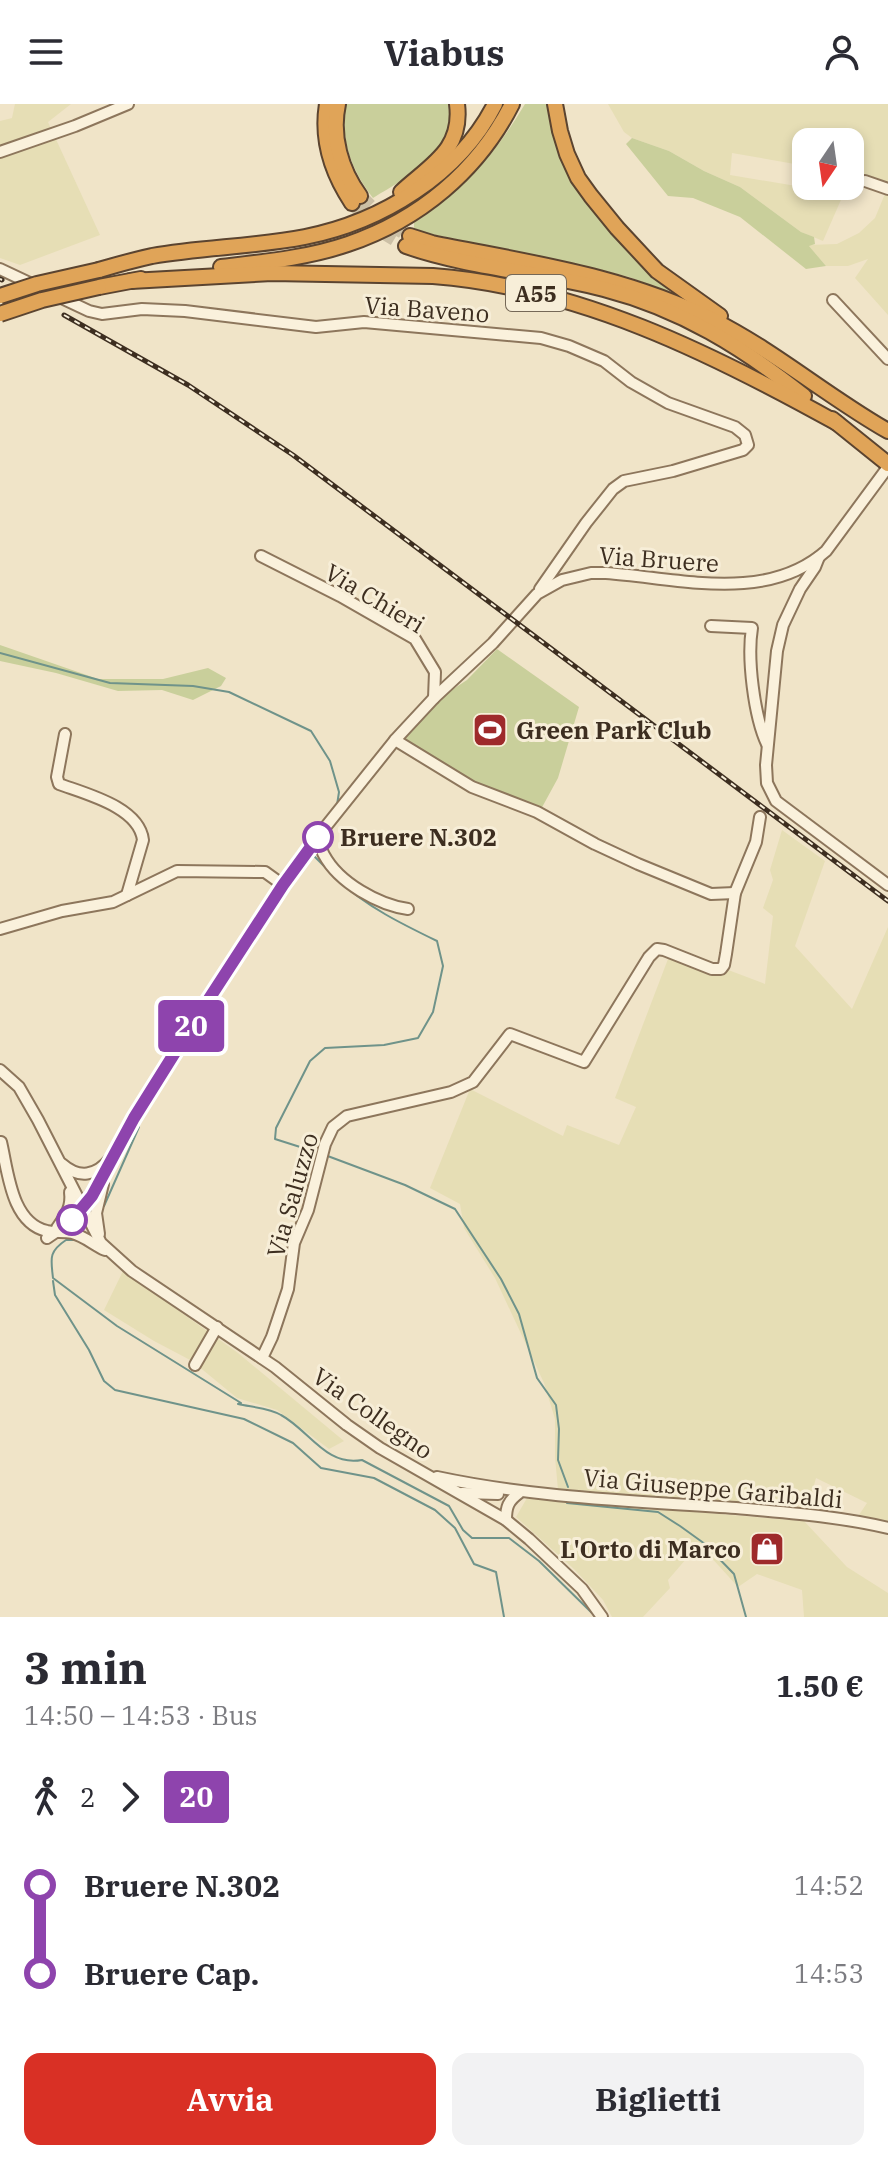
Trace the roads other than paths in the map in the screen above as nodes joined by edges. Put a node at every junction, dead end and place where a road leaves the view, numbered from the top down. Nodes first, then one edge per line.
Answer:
1 (128, 104) edge
2 (327, 104) edge
3 (338, 104) edge
4 (457, 104) edge
5 (495, 104) edge
6 (512, 104) edge
7 (555, 104) edge
8 (0, 152) edge
9 (865, 181) dead end
10 (888, 189) edge
11 (383, 209) junction
12 (0, 269) edge
13 (131, 281) junction
14 (0, 296) edge
15 (833, 300) dead end
16 (0, 314) edge
17 (772, 355) junction
18 (888, 359) edge
19 (837, 423) junction
20 (888, 431) edge
21 (888, 465) edge
22 (261, 556) dead end
23 (819, 557) junction
24 (537, 594) junction
25 (711, 626) dead end
26 (434, 698) junction
27 (65, 734) dead end
28 (395, 740) junction
29 (768, 745) junction
30 (760, 817) dead end
31 (318, 837) junction
32 (283, 885) junction
33 (888, 885) edge
34 (735, 893) junction
35 (127, 895) junction
36 (408, 909) dead end
37 (0, 929) edge
38 (0, 1070) edge
39 (1, 1142) edge
40 (118, 1148) junction
41 (57, 1158) junction
42 (105, 1174) junction
43 (69, 1182) junction
44 (83, 1210) junction
45 (51, 1235) junction
46 (101, 1243) junction
47 (110, 1253) junction
48 (217, 1327) junction
49 (262, 1358) junction
50 (195, 1365) dead end
51 (428, 1475) junction
52 (482, 1487) junction
53 (456, 1492) junction
54 (519, 1493) junction
55 (534, 1493) junction
56 (506, 1520) junction
57 (888, 1528) edge
58 (602, 1617) edge

1 - 8 street
2 - 3 highway
4 - 11 highway
5 - 11 highway
6 - 13 highway, A55
7 - 17 highway, A55
9 - 10 street
11 - 14 highway, bridge
12 - 24 street, Via Baveno
13 - 16 highway, A55, bridge
13 - 19 highway, A55
15 - 18 street
17 - 19 highway, A55
17 - 20 highway, A55
19 - 21 highway, A55
21 - 23 street, Via Bruere
22 - 26 street, Via Chieri
23 - 24 street, Via Bruere
23 - 29 street
24 - 26 street, Via Bruere
25 - 29 street
26 - 28 street, Via Bruere
27 - 35 street
28 - 31 street, Via Bruere
28 - 34 street
29 - 33 street
30 - 34 street
31 - 32 street, Via Bruere
31 - 36 street
32 - 35 street
32 - 40 street, Via Bruere
34 - 49 street, Via Saluzzo
35 - 37 street
38 - 41 street, Via Collegno
39 - 45 street, Via Collegno
40 - 41 street
40 - 42 street, Via Bruere
41 - 43 street, Via Collegno
42 - 44 street, Via Bruere
42 - 46 street
43 - 44 street, Via Collegno
43 - 45 street
44 - 45 street
44 - 46 street, Via Collegno
45 - 47 street, Via Collegno
46 - 47 street, Via Collegno
47 - 48 street, Via Collegno
48 - 49 street, Via Collegno
48 - 50 street
49 - 51 street, Via Collegno
51 - 52 street
51 - 53 street, Via Collegno
52 - 53 street
52 - 55 street
53 - 54 street
53 - 56 street, Via Collegno
54 - 55 street
54 - 56 street
55 - 57 street, Via Giuseppe Garibaldi
56 - 58 street, Via Collegno

